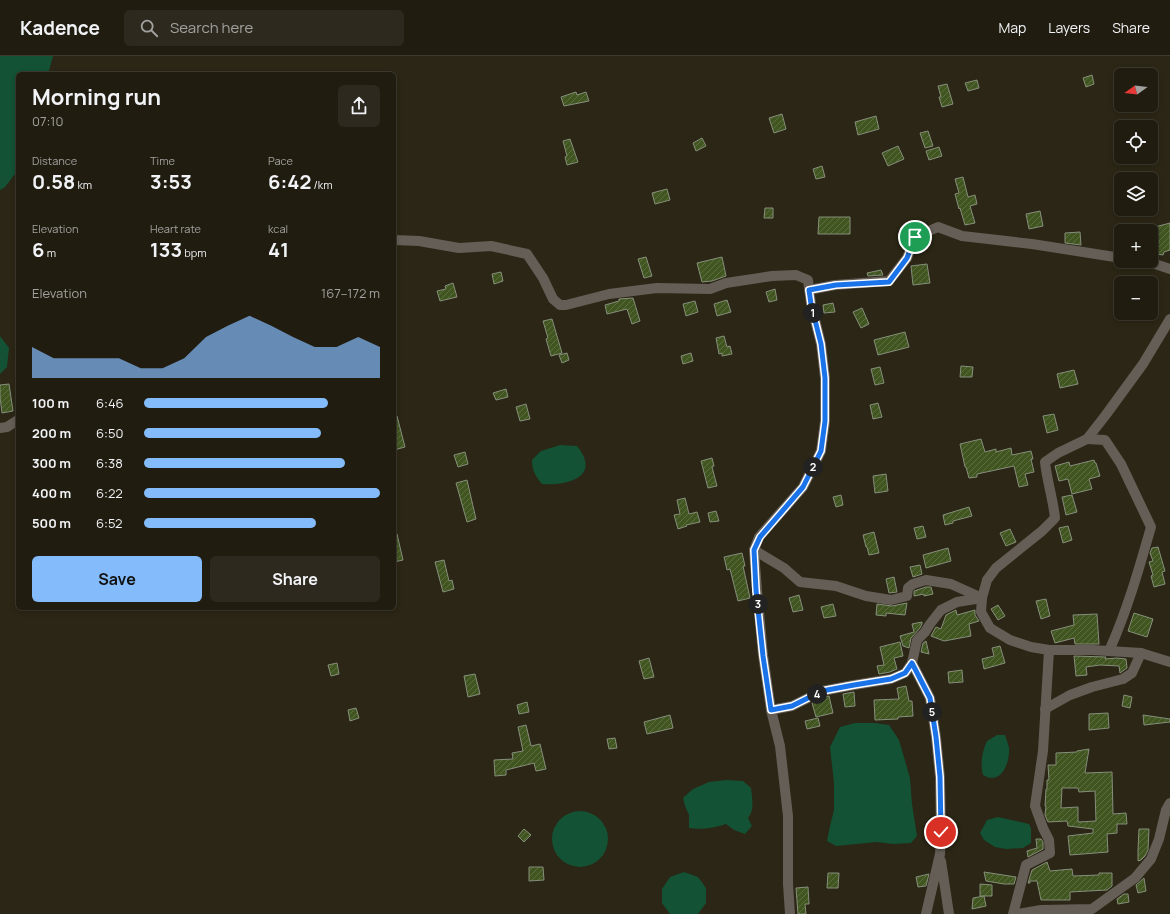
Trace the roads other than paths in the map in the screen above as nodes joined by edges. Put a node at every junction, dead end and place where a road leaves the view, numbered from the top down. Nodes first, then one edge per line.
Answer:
1 (396, 240) edge
2 (1114, 257) edge
3 (1158, 265) edge
4 (1170, 269) edge
5 (809, 290) junction
6 (1170, 319) edge
7 (16, 421) edge
8 (0, 428) edge
9 (1087, 438) junction
10 (754, 550) junction
11 (982, 598) junction
12 (1049, 650) junction
13 (1110, 651) junction
14 (1141, 653) junction
15 (1170, 662) edge
16 (912, 663) junction
17 (1045, 709) junction
18 (771, 710) junction
19 (1170, 803) edge
20 (940, 854) junction
21 (790, 914) edge
22 (926, 914) edge
23 (949, 914) edge
24 (1013, 914) edge
25 (1018, 914) edge

1 - 5 street
2 - 5 street
3 - 4 street
5 - 10 street
6 - 9 street
7 - 8 street
9 - 11 street
9 - 13 street
10 - 11 street
10 - 18 street
11 - 12 street
11 - 16 street
12 - 13 street
12 - 17 street
13 - 14 street
14 - 15 street
14 - 17 street
16 - 18 street
16 - 20 street
17 - 24 street
18 - 21 street
19 - 25 street
20 - 22 street
20 - 23 street

